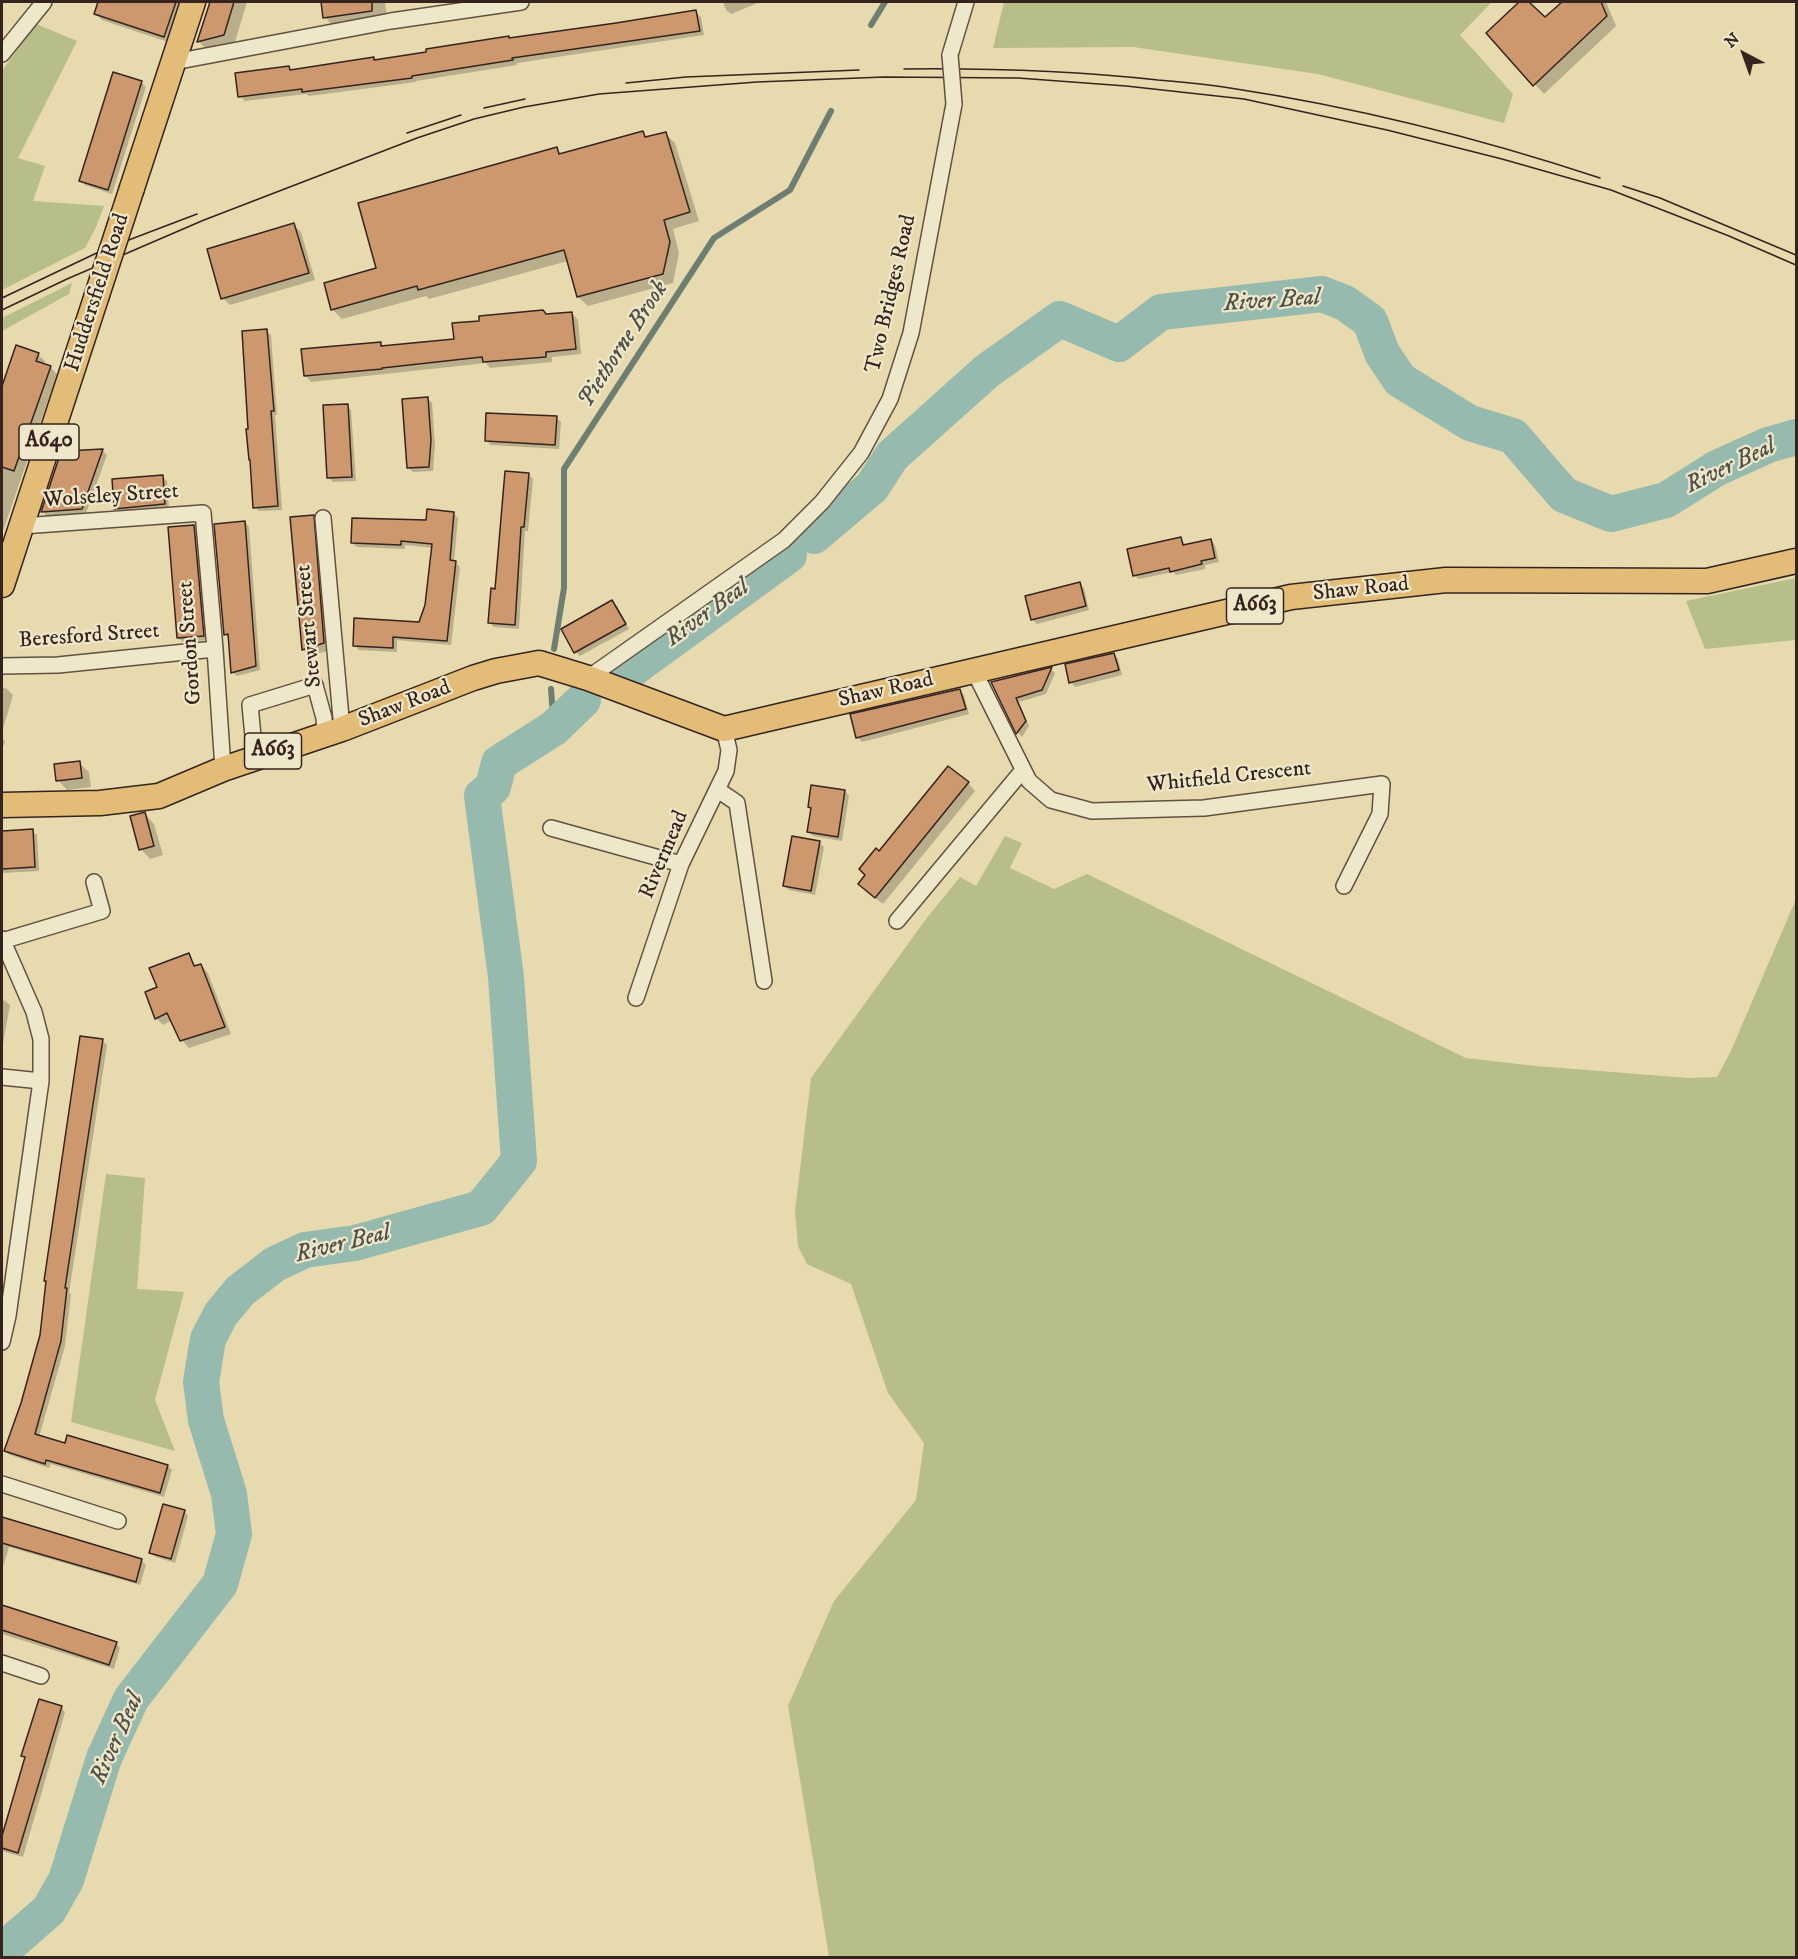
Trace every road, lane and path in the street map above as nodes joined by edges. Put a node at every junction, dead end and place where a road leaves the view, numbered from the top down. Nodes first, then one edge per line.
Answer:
1 (44, 2) edge
2 (193, 2) edge
3 (521, 2) edge
4 (966, 2) edge
5 (2, 54) edge
6 (174, 62) junction
7 (203, 513) joint
8 (323, 518) dead end
9 (22, 526) junction
10 (8, 551) edge
11 (1797, 561) edge
12 (2, 585) edge
13 (215, 650) junction
14 (2, 666) edge
15 (974, 671) junction
16 (588, 678) junction
17 (724, 729) junction
18 (333, 732) junction
19 (255, 757) junction
20 (223, 769) junction
21 (1023, 770) junction
22 (718, 790) junction
23 (2, 805) edge
24 (551, 828) dead end
25 (681, 864) junction
26 (94, 882) dead end
27 (1344, 886) dead end
28 (897, 921) dead end
29 (2, 940) edge
30 (764, 981) dead end
31 (636, 998) dead end
32 (2, 1077) edge
33 (41, 1081) junction
34 (2, 1342) edge
35 (2, 1484) edge
36 (117, 1521) dead end
37 (2, 1663) edge
38 (41, 1676) dead end

1 - 5 street
2 - 6 main road, Huddersfield Road / A640
3 - 6 street
4 - 16 street, Two Bridges Road, bridge
6 - 9 main road, Huddersfield Road / A640, bridge
7 - 9 street, Wolseley Street
7 - 13 street, Gordon Street
8 - 18 street, Stewart Street
9 - 10 main road, Huddersfield Road / A640
10 - 12 main road, Huddersfield Road / A640
11 - 15 main road, Shaw Road / A663
13 - 14 street, Beresford Street
13 - 20 street, Gordon Street
15 - 17 main road, Shaw Road / A663
15 - 21 street, Whitfield Crescent
16 - 17 main road, Shaw Road / A663
16 - 18 main road, Shaw Road / A663
17 - 22 street, Rivermead
18 - 19 main road, Shaw Road / A663
18 - 19 street
19 - 20 main road, Shaw Road / A663
20 - 23 main road, Shaw Road / A663
21 - 27 street, Whitfield Crescent
21 - 28 street
22 - 25 street, Rivermead
22 - 30 street
24 - 25 street
25 - 31 street, Rivermead
26 - 29 street
29 - 33 street
32 - 33 street
33 - 34 street
35 - 36 street
37 - 38 street

